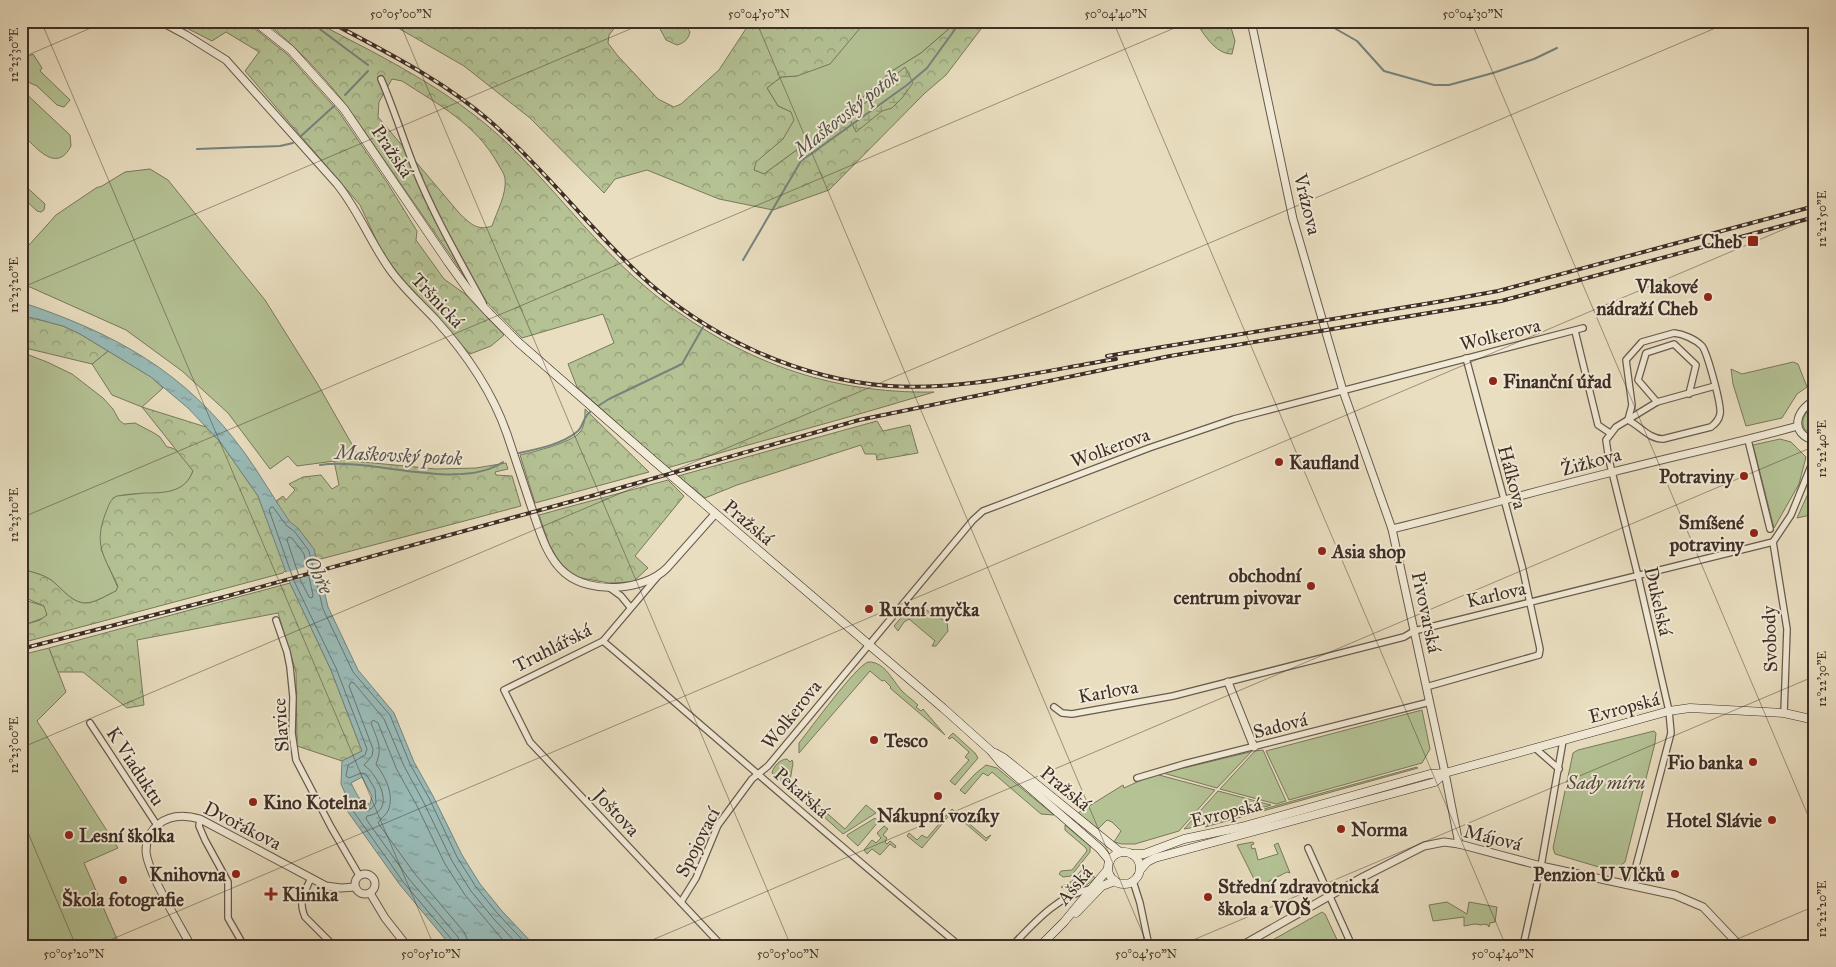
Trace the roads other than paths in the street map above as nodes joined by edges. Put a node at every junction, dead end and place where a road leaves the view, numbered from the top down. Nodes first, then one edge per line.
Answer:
1 (160, 21) edge
2 (254, 21) edge
3 (1251, 21) edge
4 (382, 79) dead end
5 (489, 314) junction
6 (1583, 328) dead end
7 (1575, 330) junction
8 (1466, 358) junction
9 (1715, 386) junction
10 (1343, 391) junction
11 (1689, 394) junction
12 (1815, 400) edge
13 (1657, 402) junction
14 (1628, 420) junction
15 (1798, 426) junction
16 (1610, 433) junction
17 (1748, 440) junction
18 (1815, 441) edge
19 (1815, 456) edge
20 (1611, 472) junction
21 (1504, 502) junction
22 (715, 514) junction
23 (1392, 529) junction
24 (1770, 529) dead end
25 (1772, 542) junction
26 (658, 576) junction
27 (1638, 576) junction
28 (610, 588) junction
29 (1529, 603) junction
30 (630, 607) junction
31 (276, 620) dead end
32 (1414, 631) junction
33 (603, 641) junction
34 (868, 644) junction
35 (1228, 682) junction
36 (1426, 687) junction
37 (504, 690) joint
38 (1430, 702) junction
39 (1054, 707) dead end
40 (1669, 711) junction
41 (1784, 713) junction
42 (1815, 720) edge
43 (90, 723) dead end
44 (1563, 741) junction
45 (1254, 747) junction
46 (1535, 748) junction
47 (991, 751) junction
48 (1558, 769) junction
49 (1445, 773) junction
50 (759, 774) junction
51 (1137, 778) dead end
52 (200, 819) junction
53 (157, 825) junction
54 (1459, 844) junction
55 (1308, 848) dead end
56 (1120, 852) junction
57 (1132, 854) junction
58 (1109, 865) junction
59 (1541, 866) junction
60 (1140, 870) junction
61 (360, 875) junction
62 (311, 878) junction
63 (1116, 881) junction
64 (1132, 881) junction
65 (1631, 885) junction
66 (355, 887) junction
67 (1090, 889) junction
68 (370, 893) junction
69 (1329, 897) junction
70 (682, 902) junction
71 (1064, 922) junction
72 (191, 946) edge
73 (244, 946) edge
74 (334, 946) edge
75 (407, 946) edge
76 (722, 946) edge
77 (960, 946) edge
78 (1012, 946) edge
79 (1040, 946) edge
80 (1149, 946) edge
81 (1242, 946) edge
82 (1352, 946) edge
83 (1523, 946) edge
84 (1740, 946) edge

1 - 28 street, Tršnická
2 - 5 main road, Pražská
3 - 10 street, Vrázova
4 - 5 street, Pražská
5 - 22 main road, Pražská
6 - 7 street, Wolkerova
7 - 8 street, Wolkerova
7 - 16 street
8 - 10 street, Wolkerova
8 - 21 street, Hálkova
9 - 11 street
9 - 14 street
9 - 14 street
10 - 23 street, Pivovarská
10 - 34 street, Wolkerova
11 - 13 street
11 - 13 street
12 - 15 street
13 - 14 street
14 - 16 street
15 - 17 street, Žižkova
15 - 18 street
16 - 20 street, Dukelská
17 - 20 street, Žižkova
17 - 24 street
19 - 25 street
20 - 21 street, Žižkova
20 - 27 street, Dukelská
21 - 23 street, Žižkova
21 - 29 street, Hálkova
22 - 26 street, Truhlářská
22 - 34 main road, Pražská
23 - 32 street, Pivovarská
25 - 27 street, Karlova
25 - 41 street, Svobody
26 - 28 street, Tršnická
26 - 30 street, Truhlářská
27 - 29 street, Karlova
27 - 40 street, Dukelská
28 - 30 street
29 - 32 street, Karlova
29 - 36 street
30 - 33 street, Truhlářská
31 - 61 street, Slavice
32 - 35 street, Karlova
32 - 36 street, Pivovarská
33 - 37 street, Truhlářská
33 - 50 street, Pekařská
34 - 47 main road, Pražská
34 - 50 street, Wolkerova
35 - 39 street, Karlova
35 - 45 street
36 - 38 street, Pivovarská
37 - 70 street, Joštova
38 - 45 street, Sadová
38 - 49 street, Pivovarská
40 - 41 main road, Evropská
40 - 44 main road, Evropská
40 - 65 street, Dukelská
41 - 42 main road, Evropská
43 - 53 street, K Viaduktu
44 - 46 main road, Evropská
44 - 48 street
45 - 51 street, Sadová
46 - 48 street
46 - 49 main road, Evropská
47 - 56 main road, Pražská
47 - 58 main road, Pražská
48 - 59 street
49 - 54 street, Pivovarská
49 - 57 main road, Evropská
49 - 60 main road, Evropská
50 - 70 street, Spojovací
50 - 77 street, Pekařská
52 - 53 street, Dvořákova
52 - 62 street, Dvořákova
52 - 73 street
53 - 72 street
54 - 59 street, Májová
54 - 69 street, Májová
55 - 69 street
56 - 57 main road
56 - 58 main road
57 - 60 main road
58 - 63 main road
58 - 67 main road, Ašská
59 - 65 street, Májová
59 - 83 street
60 - 64 main road
61 - 66 street
61 - 68 street
62 - 66 street, Dvořákova
62 - 74 street
63 - 64 main road
63 - 71 main road, Ašská
64 - 80 street
65 - 84 street, Májová
66 - 68 street
67 - 71 main road, Ašská
67 - 78 street
68 - 75 street
69 - 81 street, Májová
69 - 82 street
70 - 76 street, Joštova
71 - 79 main road, Ašská

